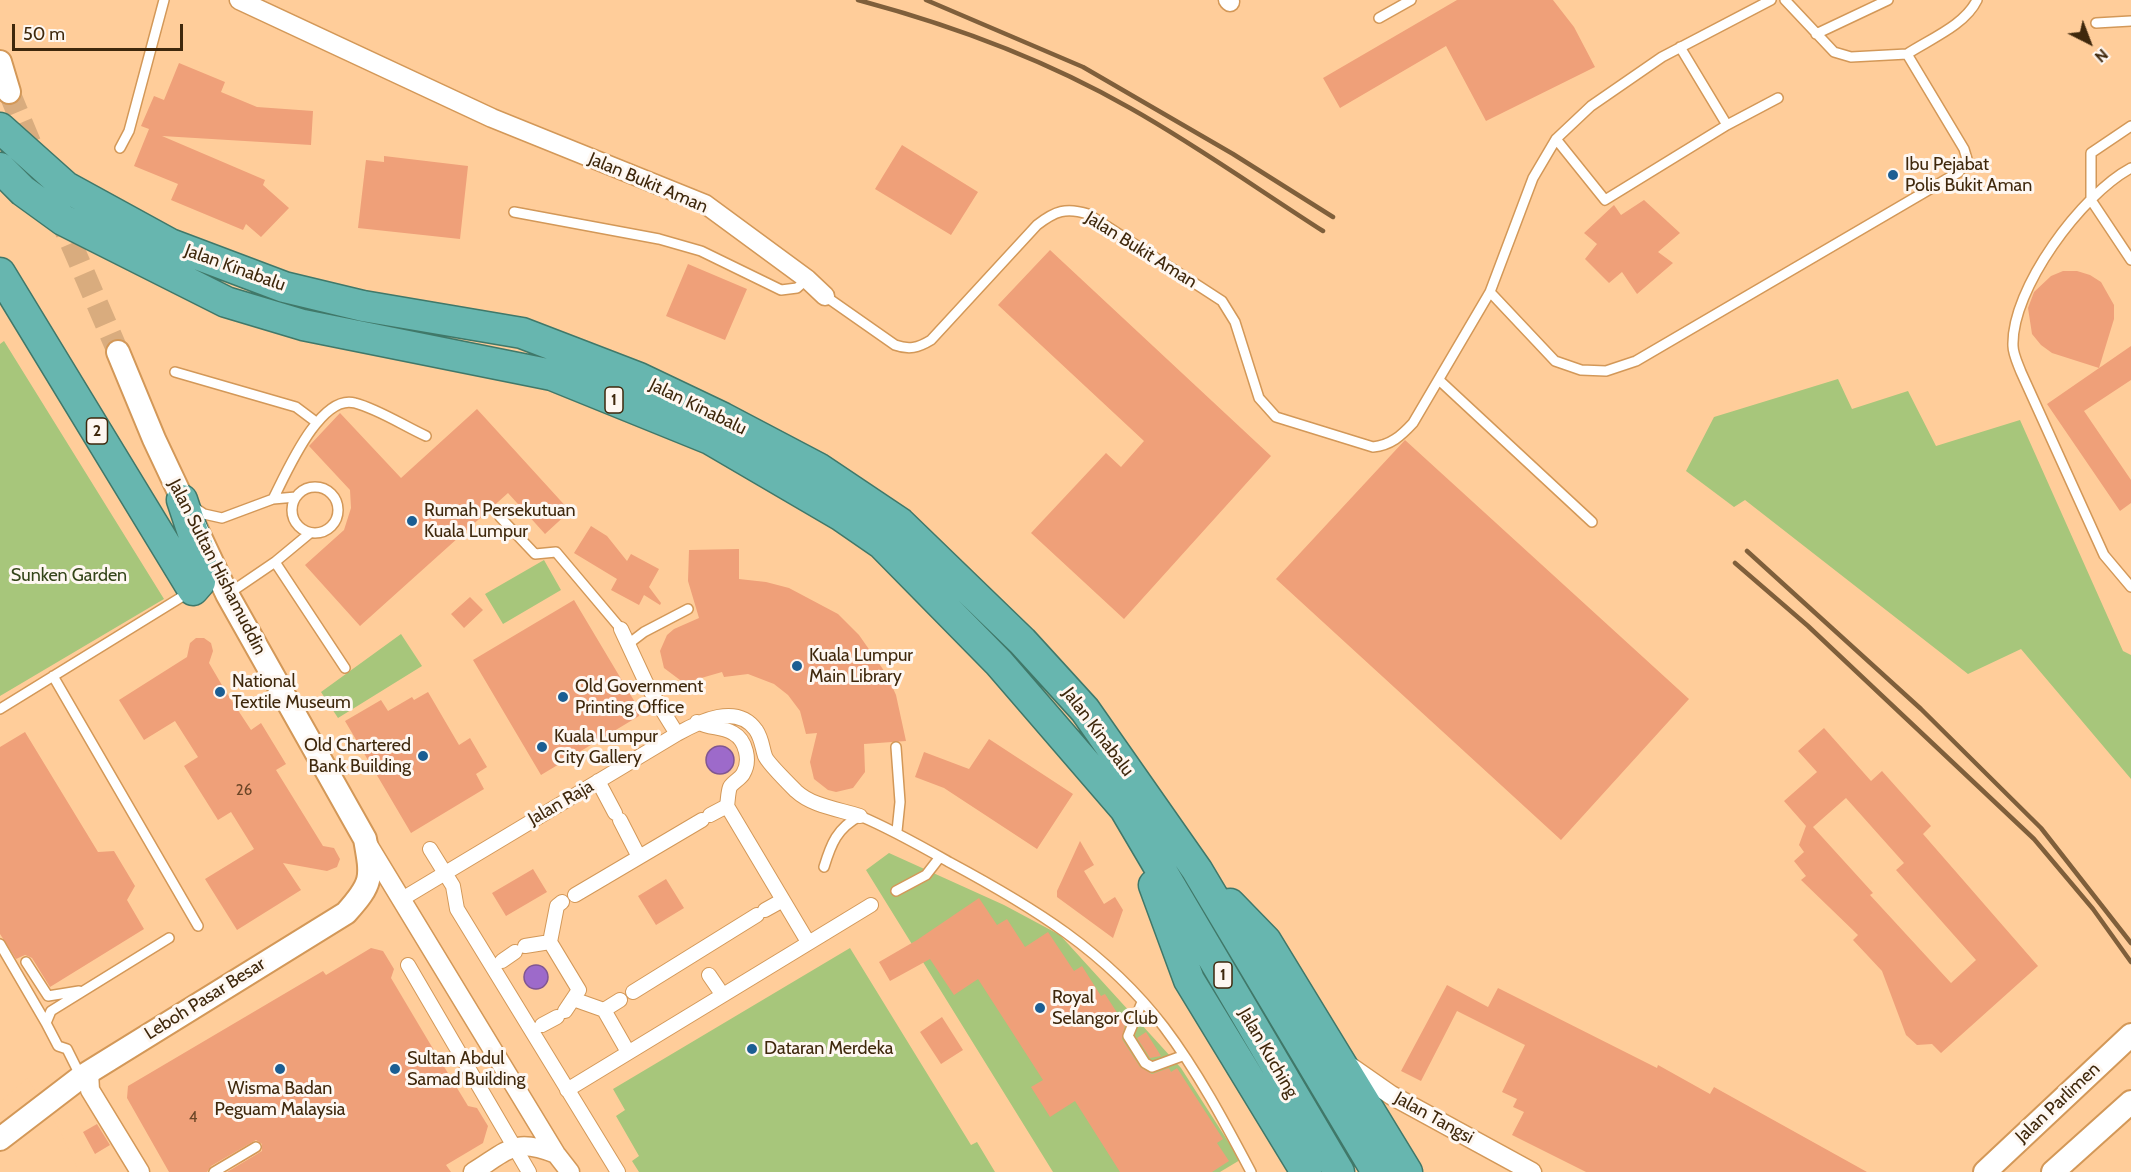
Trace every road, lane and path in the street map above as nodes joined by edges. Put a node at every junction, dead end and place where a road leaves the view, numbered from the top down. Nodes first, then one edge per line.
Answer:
1 (164, 0) edge
2 (239, 0) edge
3 (1411, 0) edge
4 (1771, 0) edge
5 (1785, 0) edge
6 (1888, 0) edge
7 (1977, 0) edge
8 (1379, 18) dead end
9 (2131, 21) edge
10 (2096, 23) dead end
11 (1816, 34) junction
12 (1680, 48) junction
13 (1907, 54) junction
14 (0, 62) edge
15 (9, 92) tunnel mouth
16 (1778, 98) dead end
17 (1727, 125) junction
18 (2131, 126) edge
19 (0, 128) edge
20 (1556, 139) junction
21 (120, 148) dead end
22 (0, 168) edge
23 (2131, 168) edge
24 (2091, 200) junction
25 (513, 212) dead end
26 (2131, 260) edge
27 (0, 273) edge
28 (807, 279) junction
29 (1490, 292) junction
30 (825, 296) joint
31 (118, 352) tunnel mouth
32 (175, 372) dead end
33 (1439, 380) junction
34 (316, 422) junction
35 (426, 436) dead end
36 (296, 497) junction
37 (273, 499) junction
38 (182, 500) junction
39 (501, 517) dead end
40 (1592, 522) dead end
41 (310, 533) junction
42 (275, 562) junction
43 (2131, 587) edge
44 (193, 590) junction
45 (227, 594) junction
46 (688, 609) dead end
47 (621, 629) joint
48 (627, 645) junction
49 (345, 669) dead end
50 (52, 676) junction
51 (0, 709) edge
52 (697, 722) junction
53 (677, 734) junction
54 (896, 747) dead end
55 (598, 781) junction
56 (727, 806) junction
57 (1125, 809) junction
58 (860, 816) junction
59 (897, 831) junction
60 (365, 839) junction
61 (430, 849) dead end
62 (639, 857) junction
63 (940, 857) junction
64 (824, 867) dead end
65 (1197, 870) junction
66 (444, 872) junction
67 (896, 891) dead end
68 (575, 895) dead end
69 (402, 899) junction
70 (783, 900) junction
71 (562, 902) dead end
72 (871, 905) dead end
73 (198, 926) dead end
74 (169, 938) dead end
75 (550, 942) junction
76 (808, 942) junction
77 (0, 944) edge
78 (26, 962) dead end
79 (497, 964) junction
80 (702, 964) junction
81 (408, 965) dead end
82 (83, 991) junction
83 (633, 992) dead end
84 (722, 994) junction
85 (620, 1000) dead end
86 (1142, 1002) junction
87 (565, 1009) junction
88 (604, 1010) junction
89 (46, 1023) junction
90 (537, 1028) junction
91 (2131, 1035) edge
92 (628, 1052) junction
93 (1182, 1056) junction
94 (1339, 1059) junction
95 (85, 1074) junction
96 (567, 1090) junction
97 (2131, 1102) edge
98 (0, 1139) edge
99 (256, 1147) dead end
100 (513, 1147) junction
101 (556, 1154) junction
102 (140, 1172) edge
103 (214, 1172) edge
104 (473, 1172) edge
105 (529, 1172) edge
106 (570, 1172) edge
107 (618, 1172) edge
108 (1251, 1172) edge
109 (1306, 1172) edge
110 (1339, 1172) edge
111 (1377, 1172) edge
112 (1407, 1172) edge
113 (1532, 1172) edge
114 (1985, 1172) edge
115 (2053, 1172) edge

1 - 21 lane
2 - 28 street, Jalan Bukit Aman
3 - 8 lane
4 - 12 lane, Jalan Bukit Aman
5 - 11 lane
6 - 11 lane
7 - 13 lane
9 - 10 lane
11 - 13 lane
12 - 17 lane
12 - 20 lane, Jalan Bukit Aman
13 - 29 lane
14 - 15 street
16 - 17 lane
17 - 20 lane
18 - 24 lane
19 - 65 highway, Jalan Kinabalu / 1
20 - 29 lane, Jalan Bukit Aman
22 - 57 highway, Jalan Kinabalu / 1
23 - 24 lane
24 - 26 lane
24 - 43 lane
25 - 28 lane
27 - 44 highway, 2
28 - 30 street, Jalan Bukit Aman
29 - 33 lane, Jalan Bukit Aman
30 - 33 lane, Jalan Bukit Aman
31 - 38 street, Jalan Sultan Hishamuddin
32 - 34 lane
33 - 40 lane
34 - 35 lane
34 - 37 lane
36 - 37 lane
36 - 41 lane
36 - 41 lane
37 - 38 lane
38 - 44 highway
38 - 45 street, Jalan Sultan Hishamuddin
39 - 47 lane
41 - 42 lane
42 - 45 lane
42 - 49 lane
44 - 50 lane
45 - 60 street, Jalan Sultan Hishamuddin
46 - 48 lane
47 - 48 street
48 - 53 street
50 - 51 lane
50 - 73 lane
52 - 53 street, Jalan Raja
52 - 56 street
52 - 58 street, Jalan Raja
53 - 55 street, Jalan Raja
54 - 59 lane
55 - 62 street
55 - 66 street, Jalan Raja
56 - 62 street
56 - 70 street
57 - 109 highway
57 - 110 highway, Jalan Kuching / 1
58 - 59 lane
58 - 64 lane
59 - 63 lane
60 - 69 street
60 - 95 street, Leboh Pasar Besar
61 - 66 street
62 - 68 street
63 - 67 lane
63 - 86 lane
65 - 94 highway
65 - 111 highway, Jalan Kuching / 1
66 - 69 street, Jalan Raja
66 - 79 street
69 - 101 street
70 - 76 street
70 - 80 street
71 - 75 street
72 - 76 street
74 - 82 lane
75 - 79 street
75 - 87 street
76 - 84 street
77 - 89 lane
78 - 82 lane
79 - 90 street
80 - 83 street
80 - 84 street
81 - 100 street
82 - 89 lane
84 - 92 street
85 - 88 street
86 - 93 lane
86 - 93 lane
87 - 88 street
87 - 90 street
88 - 92 street
89 - 95 lane
90 - 96 street
91 - 114 street, Jalan Parlimen
92 - 96 street
93 - 108 lane
94 - 112 highway
94 - 113 street, Jalan Tangsi
95 - 98 street, Leboh Pasar Besar
95 - 102 street
96 - 107 street
97 - 115 street
99 - 103 lane
100 - 101 street
100 - 104 street
100 - 105 street
101 - 106 street

